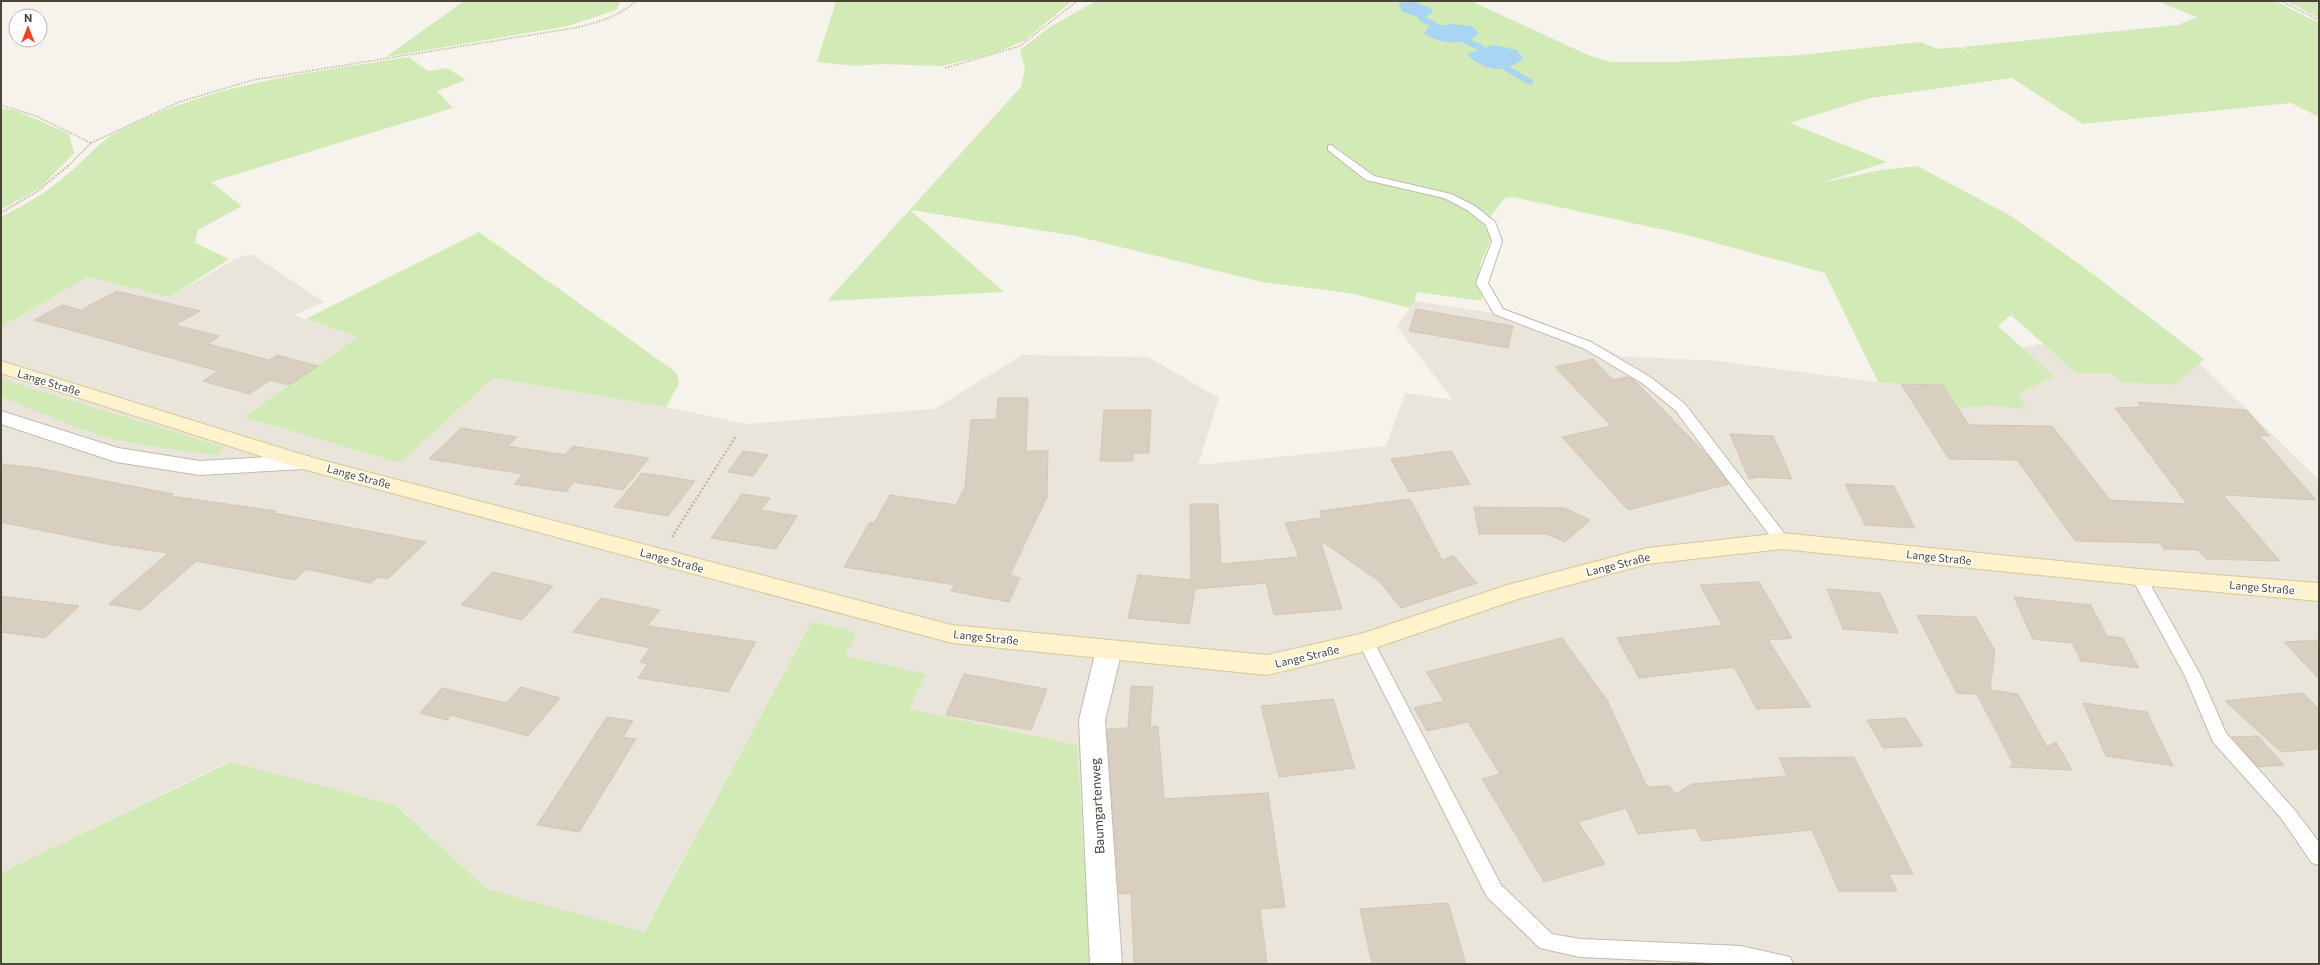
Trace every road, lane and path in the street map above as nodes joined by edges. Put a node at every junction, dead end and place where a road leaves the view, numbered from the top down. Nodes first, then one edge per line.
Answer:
1 (636, 1) edge
2 (1077, 1) edge
3 (2281, 1) edge
4 (2319, 20) edge
5 (945, 68) dead end
6 (1, 105) edge
7 (91, 143) junction
8 (1331, 148) dead end
9 (1, 213) edge
10 (1, 367) edge
11 (1, 417) edge
12 (736, 436) dead end
13 (303, 462) junction
14 (1782, 541) junction
15 (660, 557) junction
16 (2139, 577) junction
17 (2319, 592) edge
18 (1366, 642) junction
19 (1109, 650) junction
20 (2319, 857) edge
21 (1106, 964) edge
22 (1783, 964) edge

1 - 7 path
2 - 5 path
3 - 4 path
6 - 7 path
7 - 9 path
8 - 14 lane
10 - 13 main road, Lange Straße
11 - 13 street, Lange Straße
12 - 15 path
13 - 15 main road, Lange Straße
14 - 16 main road, Lange Straße
14 - 18 main road, Lange Straße
15 - 19 main road, Lange Straße
16 - 17 main road, Lange Straße
16 - 20 lane
18 - 19 main road, Lange Straße
18 - 22 lane
19 - 21 street, Baumgartenweg

